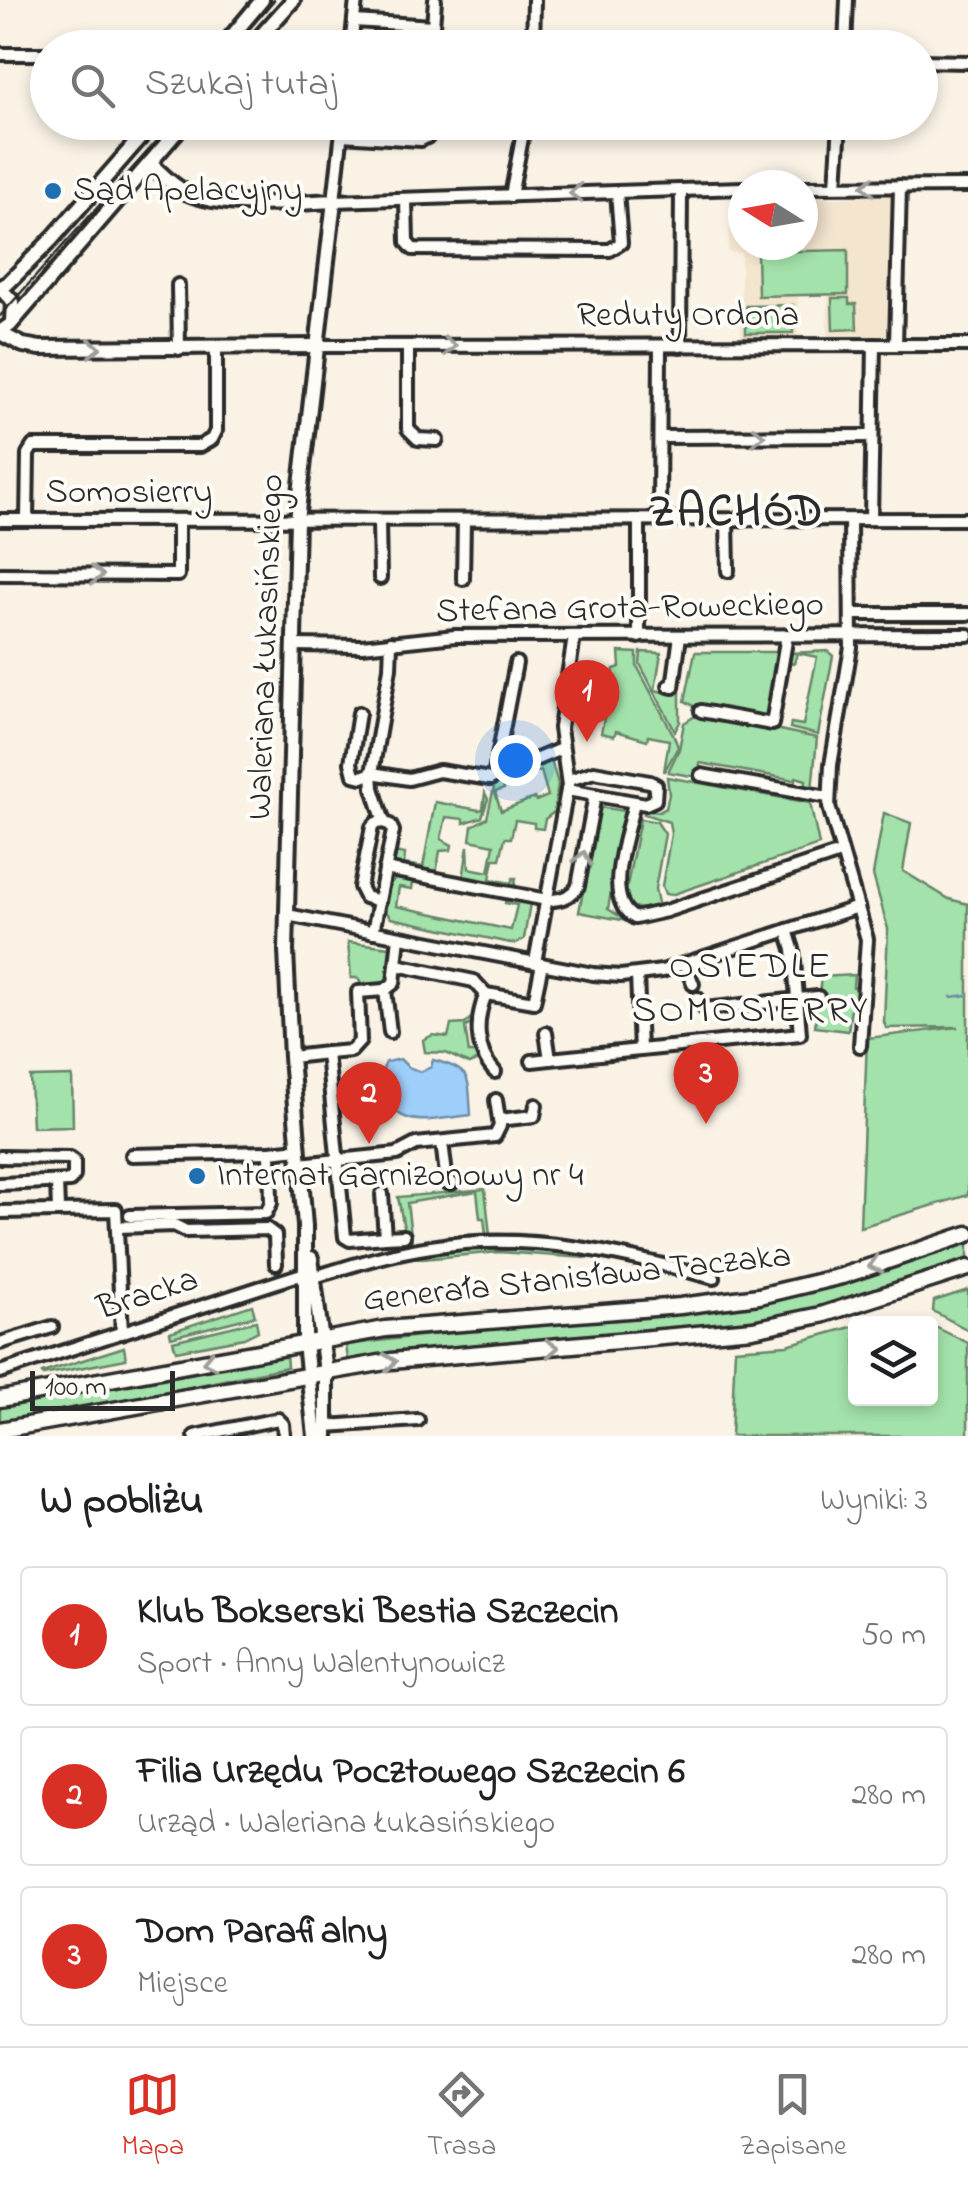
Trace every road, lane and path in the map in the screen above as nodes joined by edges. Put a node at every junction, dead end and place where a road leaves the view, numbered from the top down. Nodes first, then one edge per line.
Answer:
1 (262, 0) edge
2 (293, 0) edge
3 (356, 0) edge
4 (435, 0) edge
5 (534, 0) edge
6 (847, 0) edge
7 (354, 21) junction
8 (235, 30) edge
9 (266, 30) edge
10 (353, 30) edge
11 (533, 30) edge
12 (846, 30) edge
13 (0, 54) edge
14 (30, 54) edge
15 (938, 61) edge
16 (968, 62) edge
17 (138, 140) edge
18 (170, 140) edge
19 (341, 140) edge
20 (521, 140) edge
21 (839, 140) edge
22 (118, 163) junction
23 (150, 163) junction
24 (836, 186) junction
25 (900, 186) junction
26 (968, 186) edge
27 (818, 187) edge
28 (728, 188) edge
29 (681, 190) junction
30 (617, 192) junction
31 (510, 196) junction
32 (406, 199) junction
33 (334, 202) junction
34 (178, 285) dead end
35 (0, 288) edge
36 (4, 329) edge
37 (874, 345) junction
38 (896, 345) junction
39 (318, 346) junction
40 (408, 346) junction
41 (660, 346) junction
42 (680, 346) junction
43 (968, 346) edge
44 (179, 349) junction
45 (216, 349) junction
46 (872, 436) junction
47 (660, 437) junction
48 (437, 440) dead end
49 (871, 519) junction
50 (0, 520) edge
51 (28, 520) junction
52 (178, 520) junction
53 (297, 520) junction
54 (639, 520) junction
55 (659, 520) junction
56 (727, 520) junction
57 (850, 520) junction
58 (968, 520) edge
59 (379, 521) junction
60 (464, 521) junction
61 (728, 570) dead end
62 (0, 574) edge
63 (380, 578) dead end
64 (464, 579) dead end
65 (851, 614) junction
66 (968, 614) edge
67 (852, 634) junction
68 (786, 635) junction
69 (968, 635) edge
70 (639, 636) junction
71 (680, 636) junction
72 (574, 637) junction
73 (391, 642) junction
74 (294, 645) junction
75 (516, 663) dead end
76 (670, 686) dead end
77 (702, 711) dead end
78 (359, 714) dead end
79 (561, 749) junction
80 (372, 773) junction
81 (701, 774) dead end
82 (494, 778) junction
83 (568, 785) junction
84 (595, 795) junction
85 (828, 796) junction
86 (634, 802) junction
87 (384, 822) junction
88 (840, 853) junction
89 (386, 869) junction
90 (379, 900) junction
91 (546, 900) junction
92 (858, 907) junction
93 (287, 915) junction
94 (788, 930) junction
95 (373, 932) junction
96 (399, 936) junction
97 (538, 963) junction
98 (686, 964) junction
99 (397, 965) junction
100 (637, 975) junction
101 (693, 984) dead end
102 (384, 990) junction
103 (486, 994) junction
104 (818, 997) dead end
105 (698, 998) dead end
106 (797, 999) junction
107 (390, 1032) dead end
108 (546, 1033) dead end
109 (860, 1046) dead end
110 (640, 1050) junction
111 (328, 1053) junction
112 (291, 1056) junction
113 (550, 1059) junction
114 (532, 1060) dead end
115 (495, 1072) dead end
116 (496, 1100) dead end
117 (536, 1105) dead end
118 (499, 1120) junction
119 (442, 1142) junction
120 (270, 1152) junction
121 (132, 1155) dead end
122 (299, 1156) junction
123 (0, 1157) edge
124 (336, 1160) junction
125 (58, 1182) junction
126 (452, 1182) dead end
127 (0, 1184) edge
128 (382, 1194) dead end
129 (58, 1210) junction
130 (0, 1212) edge
131 (130, 1216) dead end
132 (118, 1226) junction
133 (968, 1234) edge
134 (404, 1236) dead end
135 (385, 1237) junction
136 (276, 1264) dead end
137 (968, 1268) edge
138 (309, 1275) junction
139 (714, 1278) dead end
140 (52, 1328) dead end
141 (122, 1333) junction
142 (323, 1339) junction
143 (0, 1343) edge
144 (305, 1343) junction
145 (0, 1372) edge
146 (326, 1372) junction
147 (307, 1376) junction
148 (0, 1400) edge
149 (418, 1420) dead end
150 (0, 1430) edge
151 (242, 1431) dead end
152 (284, 1431) edge
153 (326, 1431) edge
154 (195, 1436) edge
155 (314, 1436) edge

1 - 8 street
2 - 9 street
3 - 7 street
4 - 7 street
5 - 11 street
6 - 12 street
7 - 10 street
13 - 14 street
15 - 16 street
17 - 22 street
18 - 23 street
19 - 33 street, Waleriana Łukasińskiego
20 - 31 street
21 - 24 street
22 - 23 street
22 - 35 street
23 - 33 street
23 - 36 street
25 -> 24 street
24 - 27 street
25 - 26 street
25 - 38 street
28 - 29 street
29 - 30 street
29 - 42 street
30 -> 31 street
30 - 32 street
31 - 32 street
32 - 33 street
33 - 39 street, Waleriana Łukasińskiego
34 - 44 street
35 - 36 street
36 -> 44 street, Reduty Ordona
37 - 38 street, Reduty Ordona
37 - 42 street, Reduty Ordona
37 - 46 street
38 - 43 street, Reduty Ordona
39 - 40 street, Reduty Ordona
39 - 45 street, Reduty Ordona
39 - 53 street, Waleriana Łukasińskiego
40 -> 41 street, Reduty Ordona
40 - 48 street
41 - 42 street, Reduty Ordona
41 - 47 street
44 - 45 street, Reduty Ordona
45 - 51 street
47 -> 46 street
46 - 49 street
47 - 55 street
49 - 57 street, Somosierry
49 - 58 street, Somosierry
50 - 51 street, Somosierry
51 - 52 street, Somosierry
52 - 53 street, Somosierry
62 -> 52 street
53 - 59 street, Somosierry
53 - 74 street, Waleriana Łukasińskiego
54 - 55 street, Somosierry
54 - 60 street, Somosierry
54 - 70 street
55 - 56 street, Somosierry
56 - 57 street, Somosierry
56 - 61 street
57 - 65 street
59 - 60 street, Somosierry
59 - 63 street
60 - 64 street
65 - 66 street, Stefana Grota-Roweckiego
65 - 67 street
67 - 68 street, Stefana Grota-Roweckiego
67 - 69 street, Stefana Grota-Roweckiego
67 - 85 street
68 - 71 street, Stefana Grota-Roweckiego
68 - 77 street
70 - 71 street, Stefana Grota-Roweckiego
70 - 72 street, Stefana Grota-Roweckiego
71 - 76 street
72 - 73 street, Stefana Grota-Roweckiego
72 - 79 street
73 - 74 street, Stefana Grota-Roweckiego
73 - 80 street
74 - 93 street, Waleriana Łukasińskiego
75 - 82 street
78 - 80 street
79 - 82 street
79 - 83 street
80 - 82 street
80 - 87 street
81 - 85 street
83 - 84 street
83 - 86 street
83 - 91 street
84 - 86 street
91 -> 84 street
85 - 88 street
86 - 88 street
87 - 89 street
87 - 90 street
88 - 92 street
89 - 90 street
89 - 91 street
90 - 95 street
91 - 97 street
92 - 94 street
92 - 109 street
93 - 95 street
93 - 112 street, Waleriana Łukasińskiego
94 - 98 street
94 - 106 street
95 - 96 street
96 - 97 street
96 - 99 street
97 - 100 street
97 - 103 street
98 - 100 street
98 - 101 street
99 - 102 street
99 - 103 street
100 - 110 street
102 - 107 street
102 - 111 street
103 - 115 street
104 - 106 street
105 - 106 street
106 - 110 street
108 - 113 street
110 - 113 street
111 - 112 street
111 - 124 street
112 - 122 street, Waleriana Łukasińskiego
113 - 114 street
116 - 118 street
117 - 118 street
118 - 119 street
119 - 124 street
119 - 126 street
120 - 121 street
120 - 122 street
120 - 131 street
122 - 124 street
122 - 138 street, Waleriana Łukasińskiego
123 - 125 street
124 - 135 street
125 - 127 street
125 - 129 street
128 - 135 street
129 - 130 street
129 - 132 street
132 - 136 street
132 - 141 street
133 -> 142 main road, Generała Stanisława Taczaka
134 - 135 street
146 -> 137 main road, Generała Stanisława Taczaka
138 - 139 street, Bracka
138 - 141 street, Bracka
138 - 142 street, Waleriana Łukasińskiego
138 - 144 street, Waleriana Łukasińskiego
140 - 143 street
141 - 145 street, Bracka
142 - 144 main road, Generała Stanisława Taczaka
142 - 146 street, Waleriana Łukasińskiego
144 - 147 street, Waleriana Łukasińskiego
144 -> 148 main road, Generała Stanisława Taczaka
146 - 147 main road, Generała Stanisława Taczaka
146 - 153 street, Waleriana Łukasińskiego
147 - 150 main road, Generała Stanisława Taczaka
147 - 155 street, Waleriana Łukasińskiego
149 - 153 street, Waleriana Łukasińskiego
151 - 152 street
152 - 154 street

